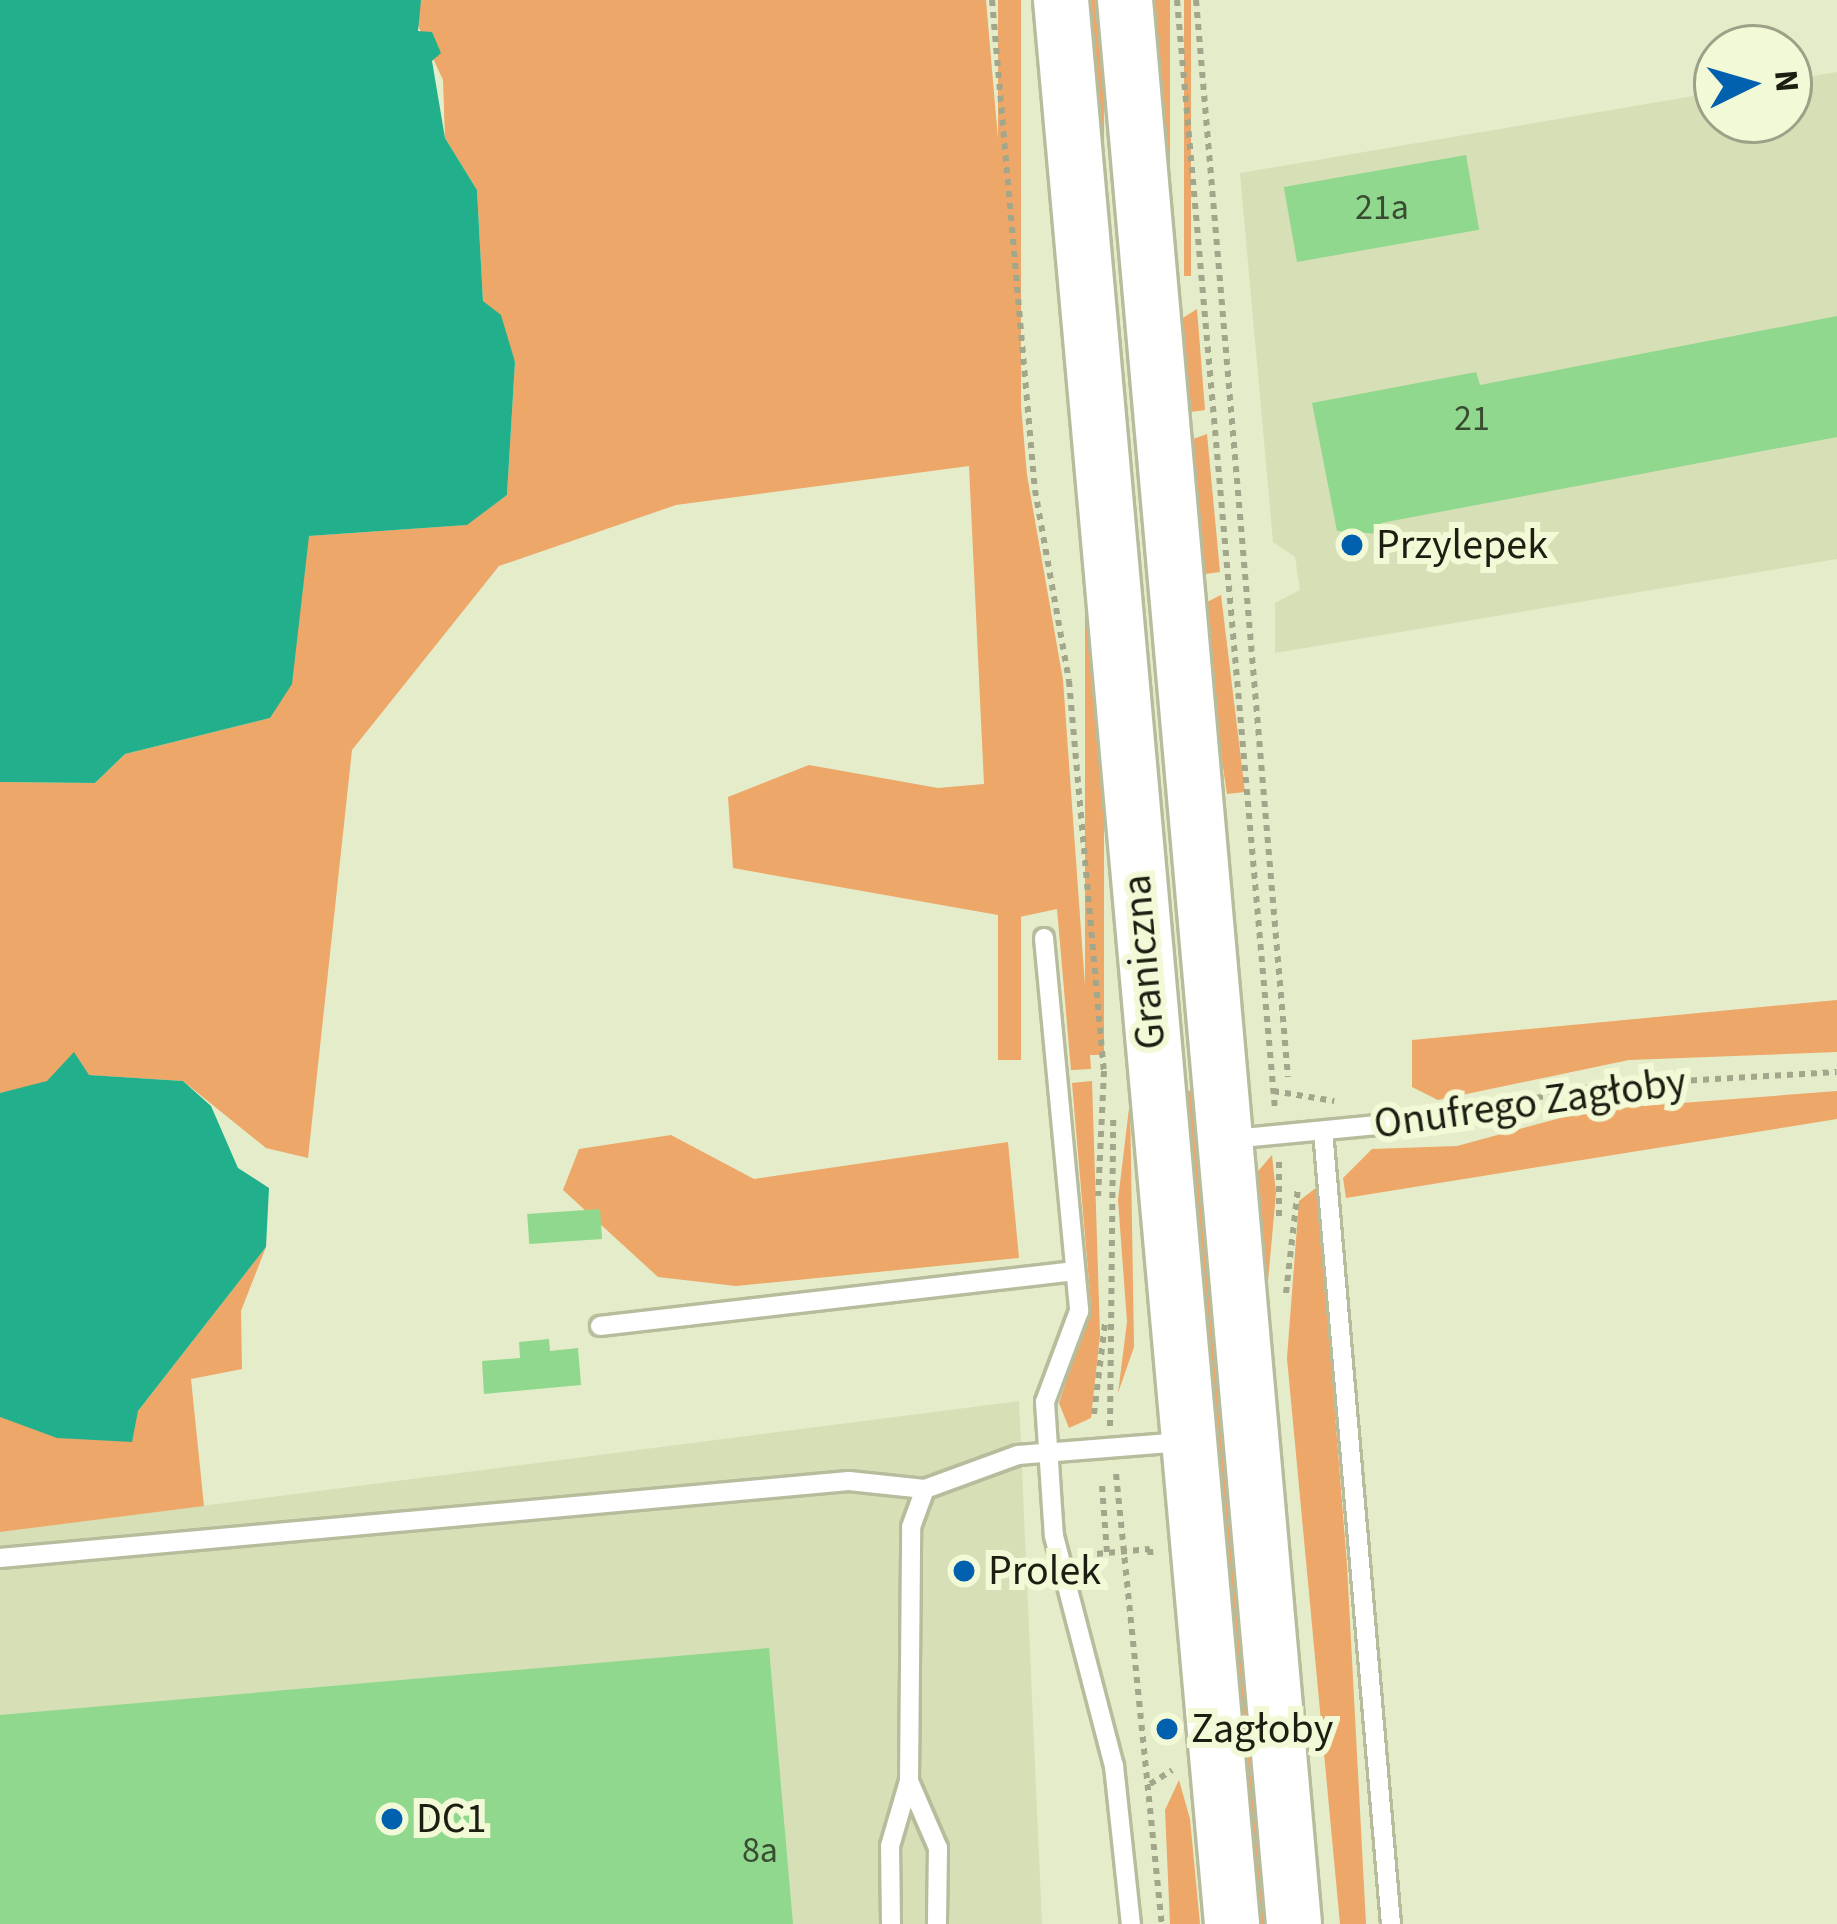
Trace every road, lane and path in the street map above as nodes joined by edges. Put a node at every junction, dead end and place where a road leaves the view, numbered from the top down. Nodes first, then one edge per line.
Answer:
1 (992, 0) edge
2 (1061, 0) edge
3 (1125, 0) edge
4 (1177, 0) edge
5 (1196, 0) edge
6 (1044, 938) dead end
7 (1104, 1071) dead end
8 (1837, 1072) edge
9 (1288, 1078) dead end
10 (1120, 1095) dead end
11 (1407, 1122) joint
12 (1322, 1131) junction
13 (1224, 1140) junction
14 (1278, 1142) junction
15 (1075, 1271) junction
16 (600, 1326) dead end
17 (1185, 1442) junction
18 (1113, 1447) junction
19 (1047, 1453) junction
20 (1102, 1486) dead end
21 (925, 1489) junction
22 (1107, 1553) dead end
23 (0, 1558) edge
24 (1178, 1764) dead end
25 (909, 1781) junction
26 (1150, 1784) junction
27 (891, 1924) edge
28 (937, 1924) edge
29 (1131, 1924) edge
30 (1162, 1924) edge
31 (1232, 1924) edge
32 (1294, 1924) edge
33 (1391, 1924) edge

1 - 7 path
2 - 17 main road, Graniczna
3 - 13 main road, Graniczna
4 - 14 path
5 - 9 path
6 - 15 lane
8 - 11 path, Onufrego Zagłoby
10 - 18 path
11 - 12 lane, Onufrego Zagłoby
12 - 14 lane, Onufrego Zagłoby
12 - 33 lane
13 - 14 lane, Onufrego Zagłoby
13 - 32 main road, Graniczna
15 - 16 lane
15 - 19 lane
17 - 18 lane
17 - 31 main road, Graniczna
18 - 19 lane
18 - 26 path
19 - 21 lane
19 - 29 lane
20 - 22 path
21 - 23 lane
21 - 25 lane
24 - 26 path
25 - 27 lane
25 - 28 lane
26 - 30 path

